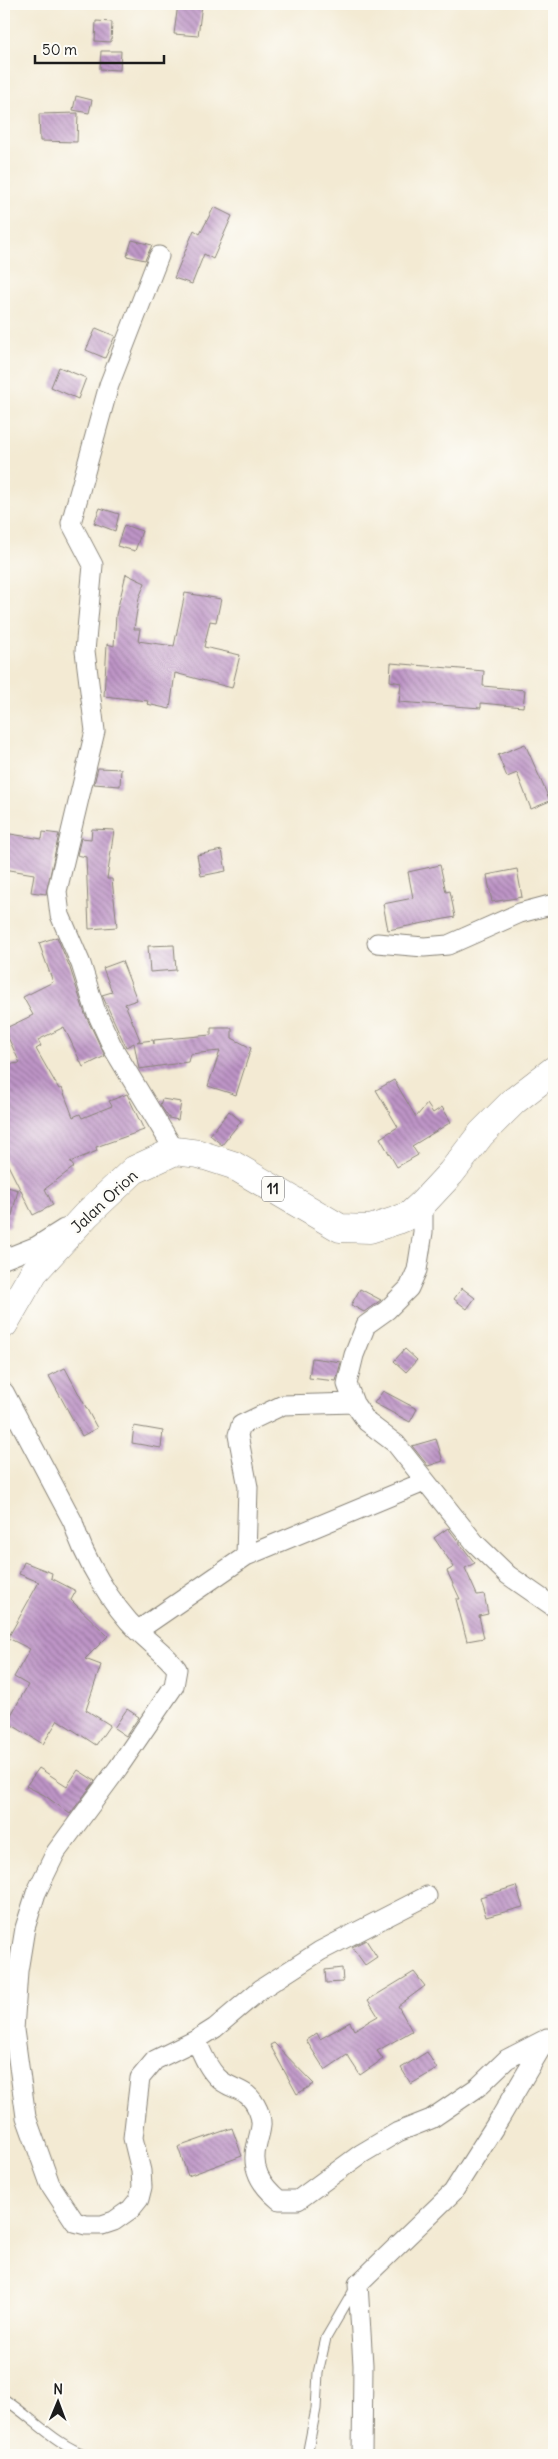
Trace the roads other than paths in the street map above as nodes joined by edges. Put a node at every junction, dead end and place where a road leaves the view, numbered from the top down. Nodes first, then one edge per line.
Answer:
1 (159, 256) dead end
2 (554, 904) edge
3 (377, 943) dead end
4 (554, 1070) edge
5 (175, 1151) junction
6 (423, 1203) junction
7 (86, 1215) junction
8 (4, 1259) edge
9 (4, 1324) edge
10 (4, 1392) edge
11 (354, 1402) junction
12 (424, 1482) junction
13 (246, 1556) junction
14 (554, 1607) edge
15 (137, 1631) junction
16 (427, 1896) dead end
17 (550, 2036) edge
18 (196, 2040) junction
19 (358, 2284) junction
20 (4, 2399) edge
21 (87, 2455) edge
22 (307, 2455) edge
23 (362, 2455) edge

1 - 5 street
2 - 3 street
4 - 6 highway, 11
5 - 6 highway, 11
5 - 7 highway, Jalan Orion
6 - 11 street
7 - 8 street
7 - 9 highway, Jalan Orion
10 - 15 street
11 - 12 street
11 - 13 street
12 - 13 street
12 - 14 street
13 - 15 street
15 - 18 street
16 - 18 street
17 - 18 street
17 - 19 street
19 - 22 lane
19 - 23 street
20 - 21 lane

